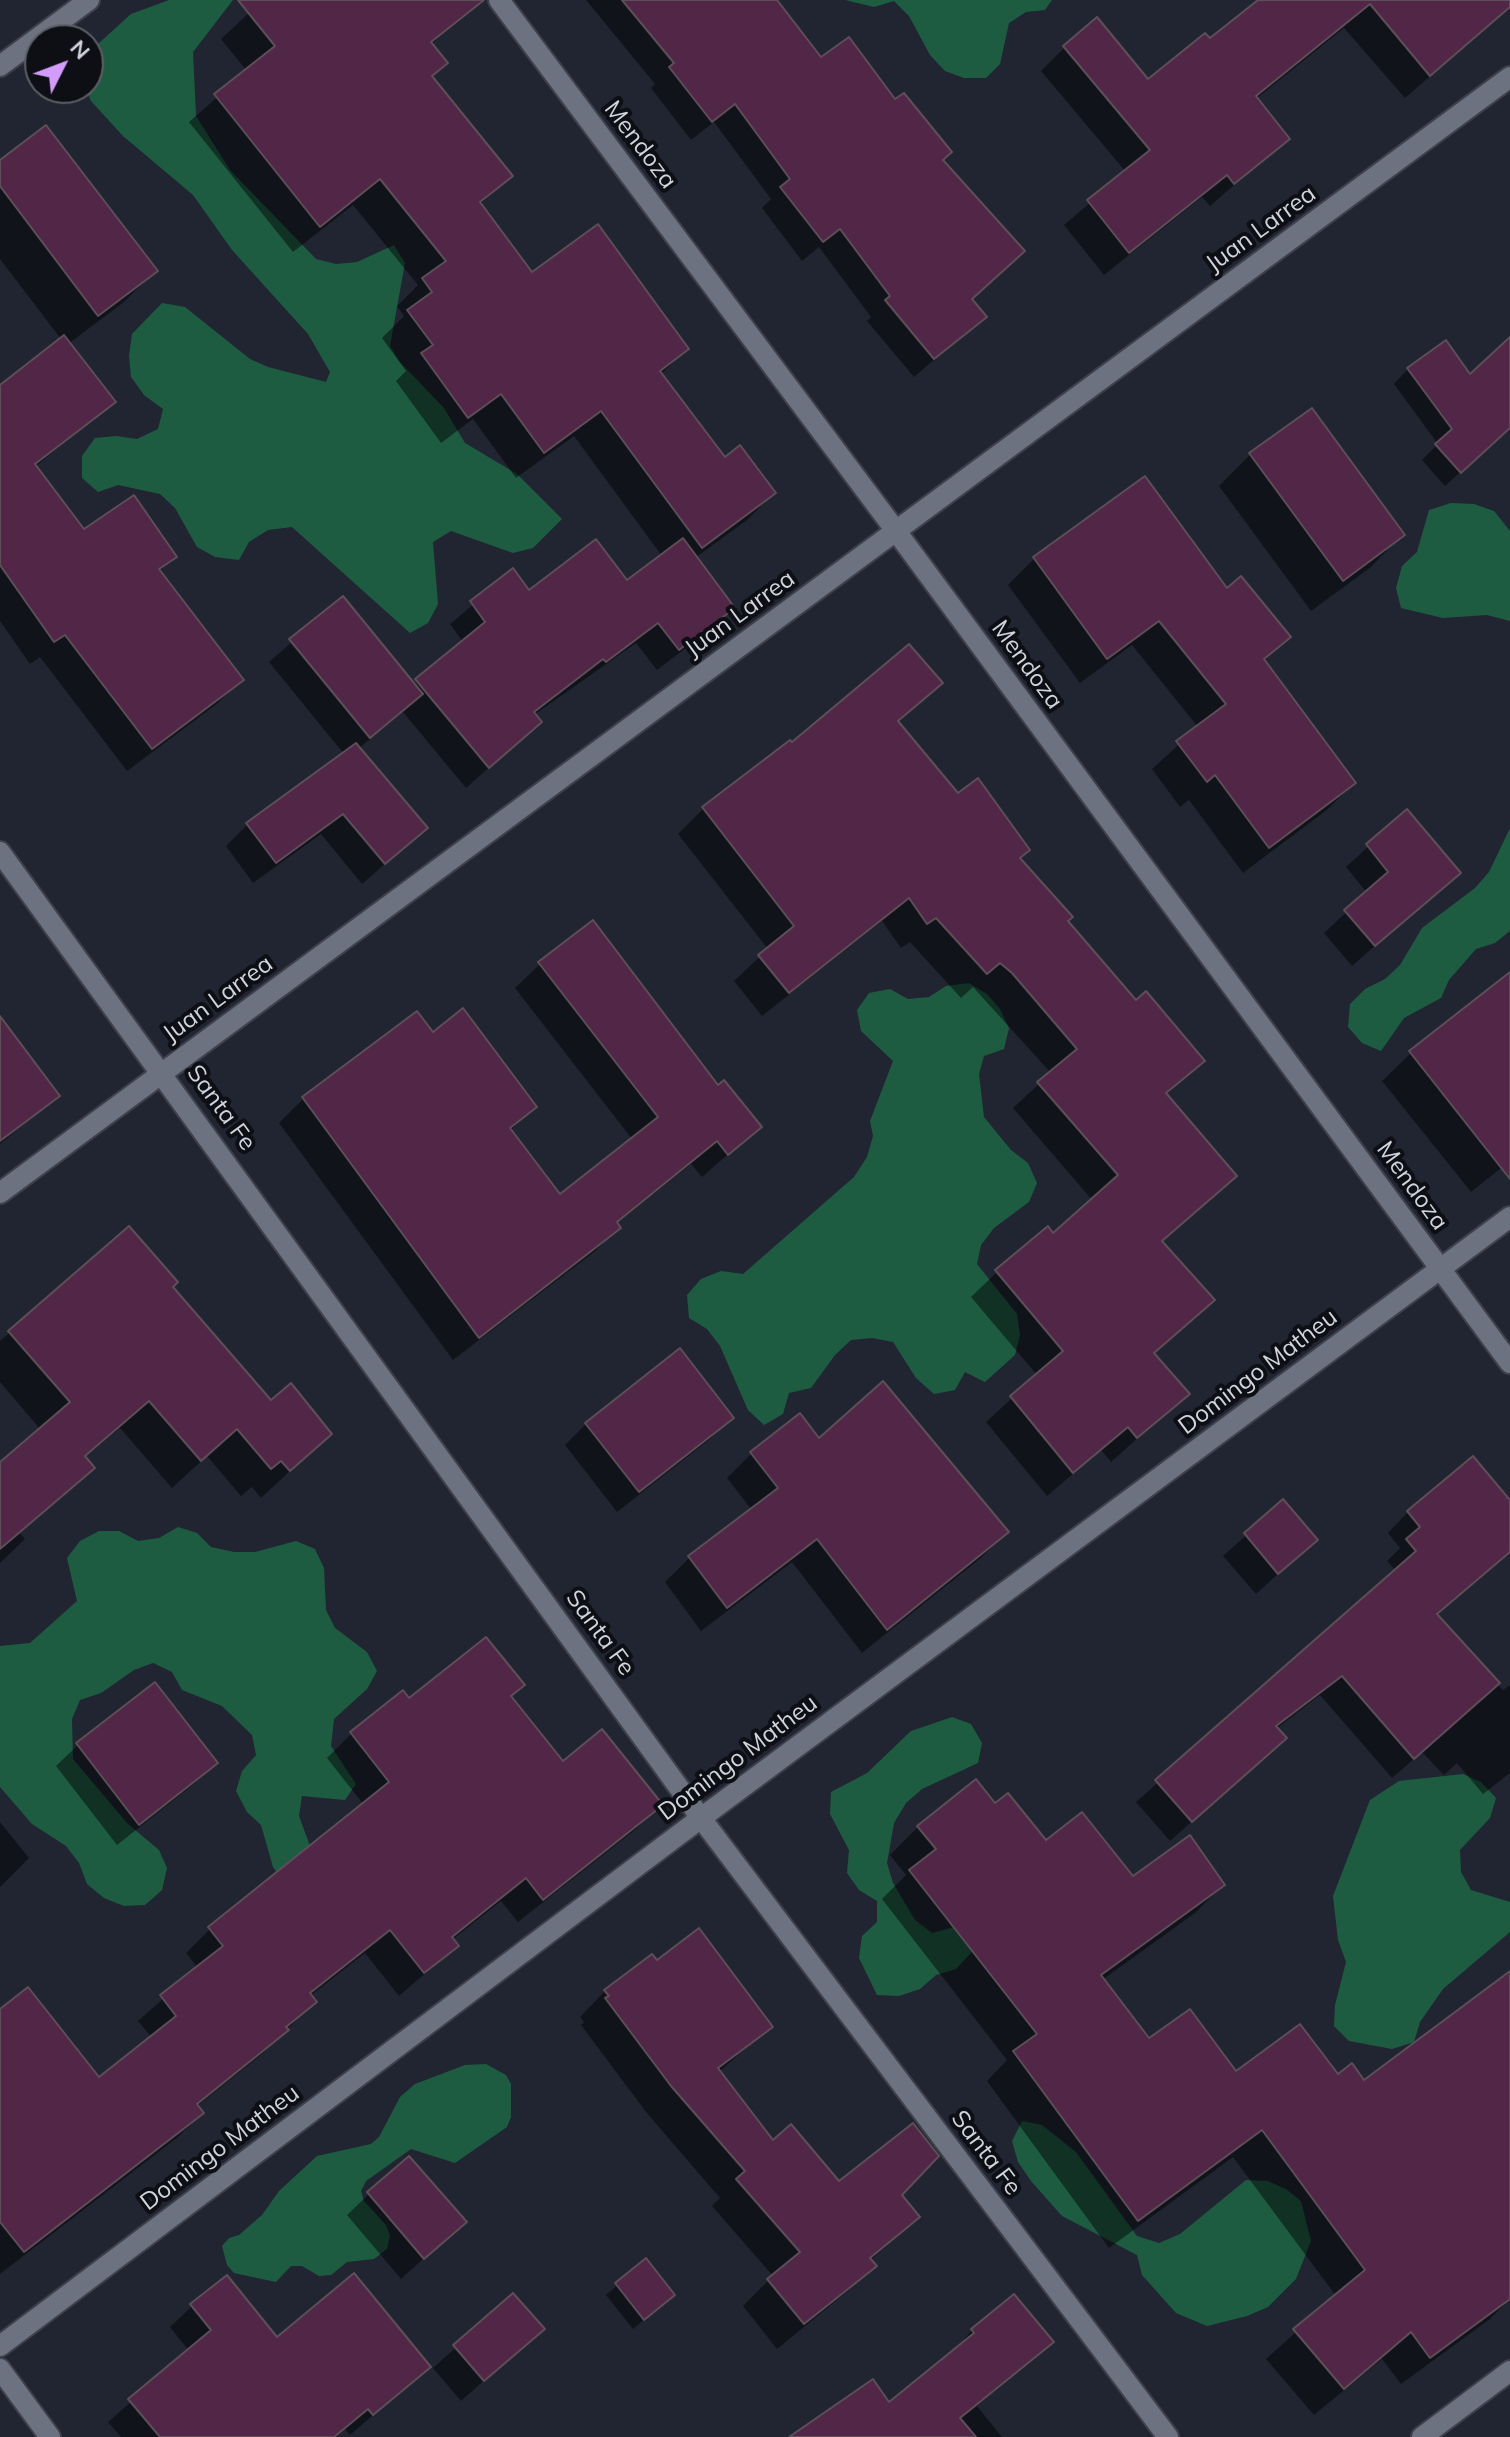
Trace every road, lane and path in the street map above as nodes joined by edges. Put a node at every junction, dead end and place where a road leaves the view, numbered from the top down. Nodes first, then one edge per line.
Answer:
1 (89, 0) edge
2 (499, 0) edge
3 (0, 66) edge
4 (1510, 77) edge
5 (896, 531) junction
6 (0, 852) edge
7 (163, 1072) junction
8 (0, 1193) edge
9 (1510, 1217) edge
10 (1440, 1269) junction
11 (1510, 1363) edge
12 (701, 1818) junction
13 (0, 2346) edge
14 (0, 2369) edge
15 (1510, 2371) edge
16 (50, 2437) edge
17 (1168, 2437) edge
18 (1422, 2437) edge

1 - 3 street
2 - 5 street, Mendoza
4 - 5 street, Juan Larrea
5 - 7 street, Juan Larrea
5 - 10 street, Mendoza
6 - 7 street, Santa Fe
7 - 8 street, Juan Larrea
7 - 12 street, Santa Fe
9 - 10 street, Domingo Matheu
10 - 11 street, Mendoza
10 - 12 street, Domingo Matheu
12 - 13 street, Domingo Matheu
12 - 17 street, Santa Fe
14 - 16 street
15 - 18 street

